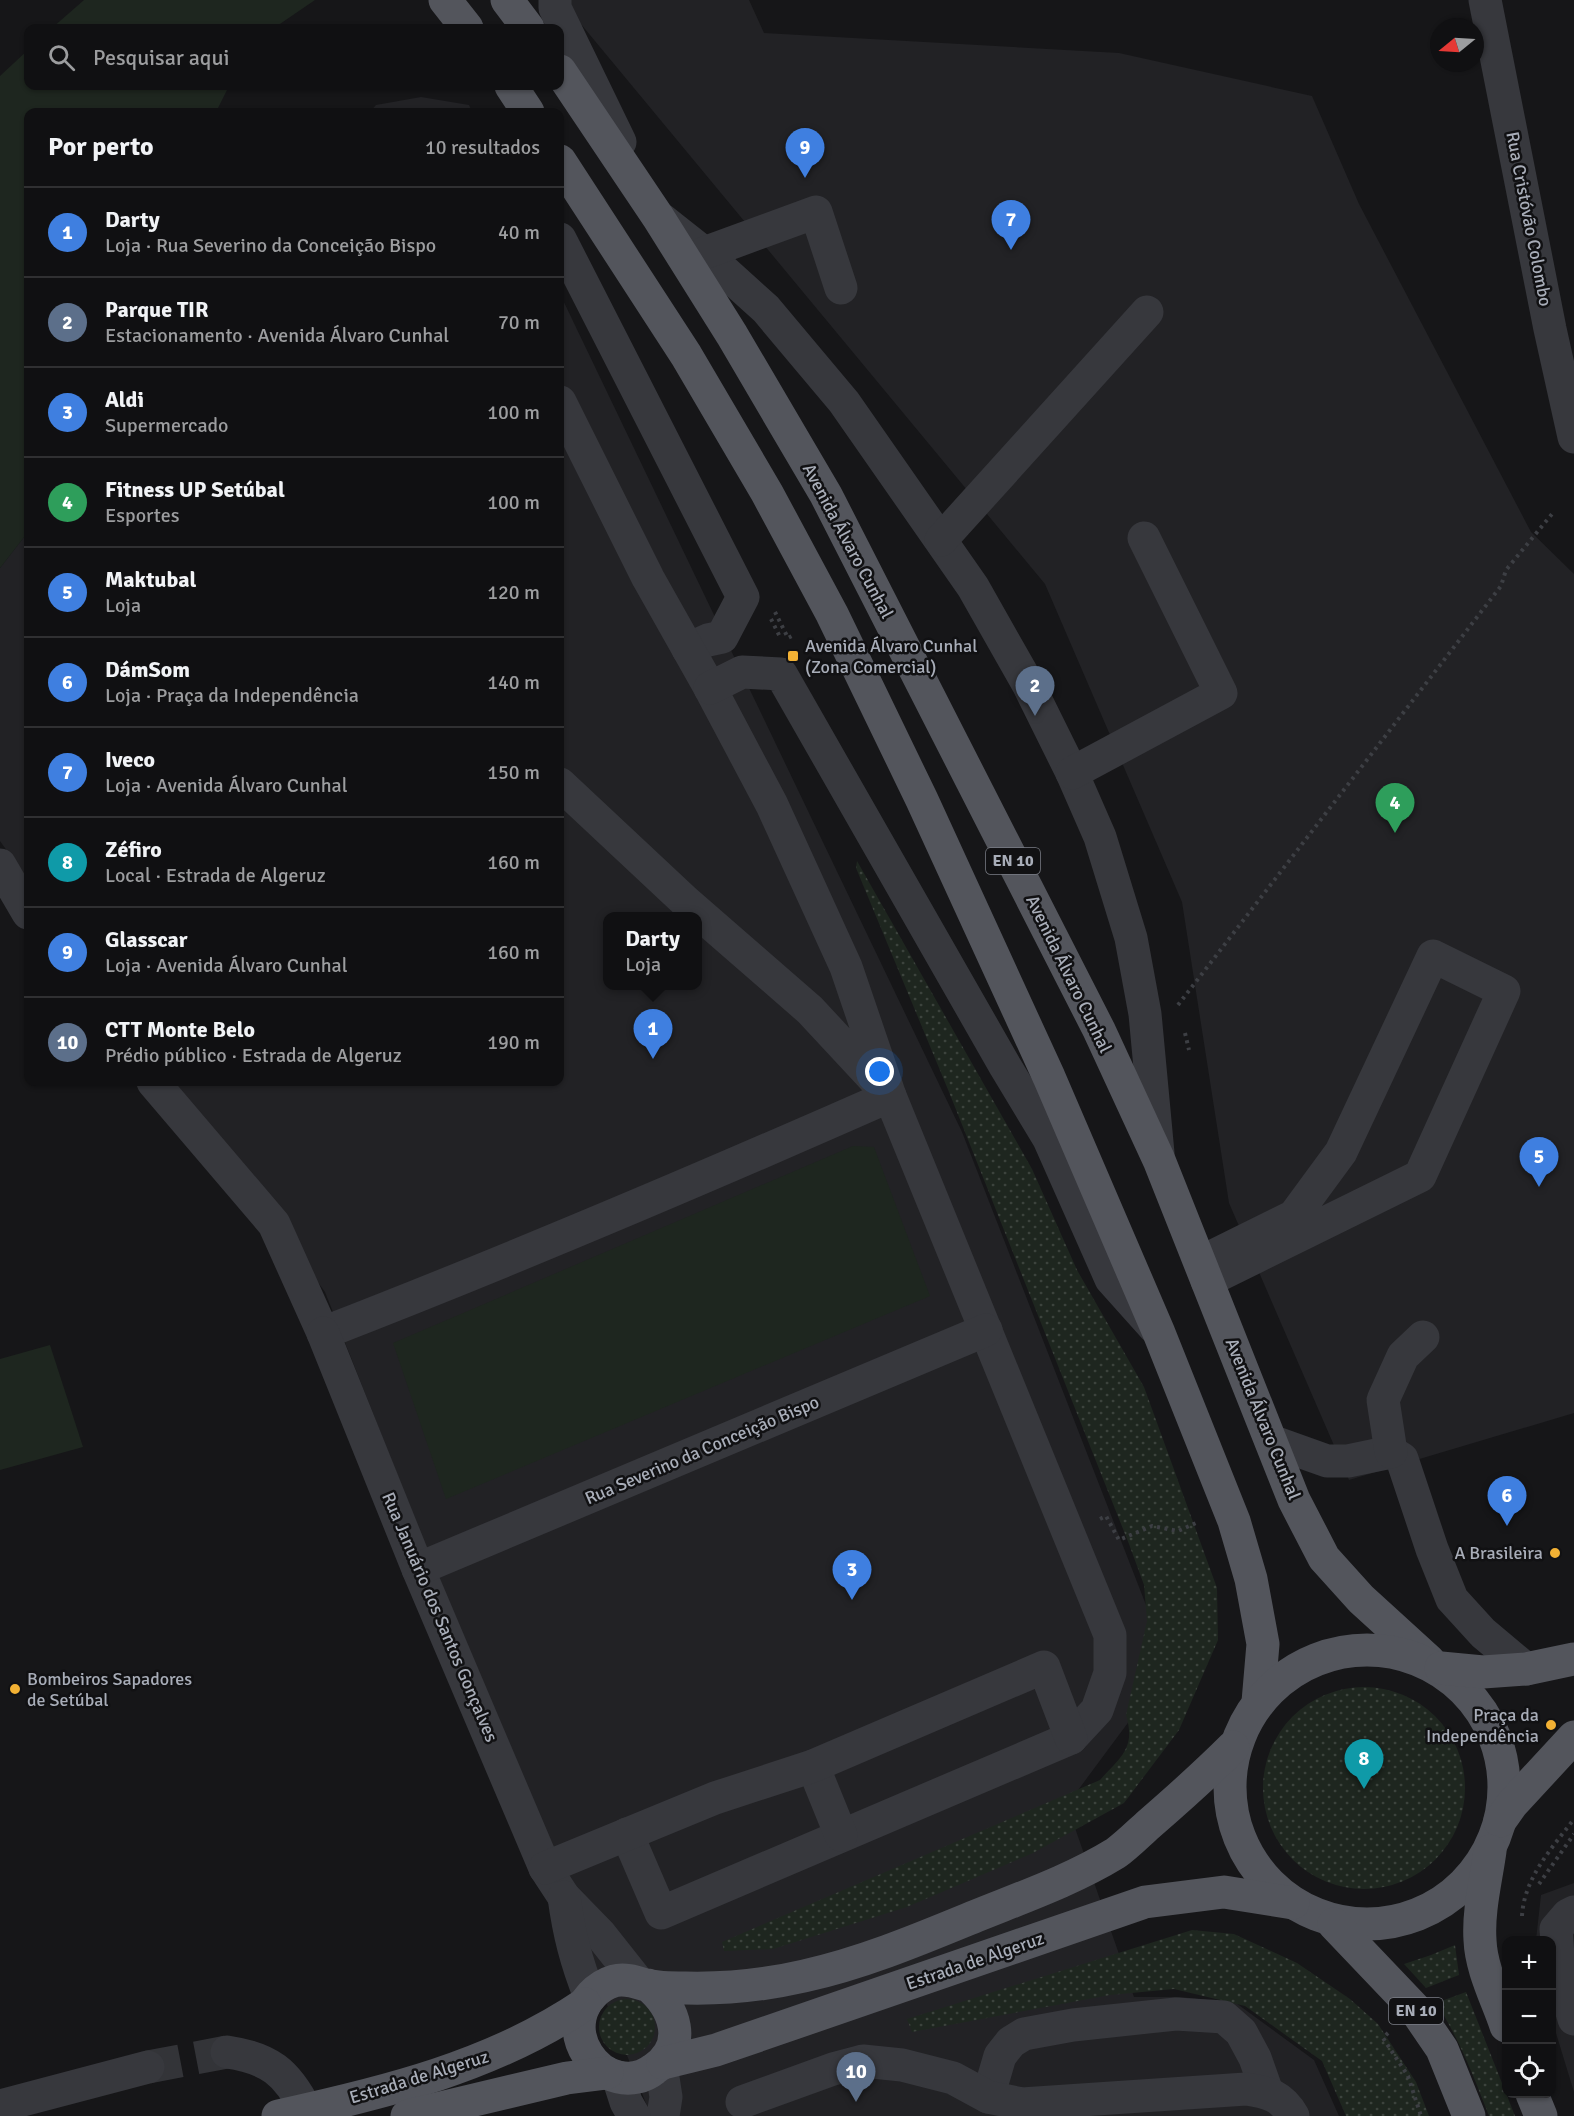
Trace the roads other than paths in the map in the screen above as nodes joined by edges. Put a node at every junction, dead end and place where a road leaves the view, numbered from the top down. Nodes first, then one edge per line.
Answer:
1 (445, 0) edge
2 (507, 0) edge
3 (555, 0) edge
4 (1485, 0) edge
5 (464, 24) edge
6 (525, 24) edge
7 (563, 24) edge
8 (564, 26) edge
9 (564, 77) edge
10 (509, 90) edge
11 (511, 90) edge
12 (511, 108) edge
13 (525, 108) edge
14 (564, 167) edge
15 (658, 217) junction
16 (564, 247) edge
17 (704, 253) junction
18 (841, 288) dead end
19 (1147, 312) dead end
20 (1562, 326) edge
21 (564, 410) edge
22 (1574, 437) edge
23 (1144, 538) dead end
24 (941, 540) junction
25 (688, 650) junction
26 (710, 688) junction
27 (1072, 773) junction
28 (564, 788) edge
29 (1, 869) edge
30 (24, 906) edge
31 (697, 912) edge
32 (702, 916) edge
33 (156, 1086) edge
34 (890, 1096) junction
35 (1159, 1160) junction
36 (1204, 1271) junction
37 (986, 1330) junction
38 (323, 1333) junction
39 (1159, 1333) junction
40 (1423, 1337) dead end
41 (1271, 1442) junction
42 (1391, 1452) junction
43 (418, 1569) junction
44 (1574, 1659) edge
45 (1435, 1665) junction
46 (1526, 1669) junction
47 (1258, 1702) junction
48 (1574, 1737) edge
49 (1071, 1738) junction
50 (1233, 1747) junction
51 (813, 1766) junction
52 (1496, 1832) junction
53 (627, 1834) junction
54 (841, 1835) junction
55 (545, 1868) junction
56 (564, 1897) junction
57 (1293, 1903) junction
58 (1574, 1912) edge
59 (1334, 1924) junction
60 (643, 1984) junction
61 (587, 2000) junction
62 (1502, 2014) edge
63 (1574, 2019) edge
64 (227, 2052) tunnel mouth
65 (662, 2064) junction
66 (148, 2067) tunnel mouth
67 (613, 2075) junction
68 (1267, 2092) junction
69 (988, 2097) junction
70 (1534, 2098) edge
71 (741, 2102) dead end
72 (0, 2106) edge
73 (292, 2113) edge
74 (407, 2116) edge
75 (634, 2116) edge
76 (663, 2116) edge
77 (1293, 2116) edge
78 (1469, 2116) edge
79 (1541, 2116) edge

1 - 5 main road
2 - 6 main road
3 - 7 street
4 - 20 street, Rua Cristóvão Colombo
8 - 15 street
9 - 15 main road, Avenida Álvaro Cunhal / EN 10
10 - 12 street
11 - 13 main road
14 - 39 main road, EN 10
15 - 17 street
15 - 35 main road, Avenida Álvaro Cunhal / EN 10
16 - 25 street
17 - 18 street
17 - 24 street
19 - 24 street
20 - 22 street, Rua Cristóvão Colombo
21 - 25 street
23 - 27 street
24 - 27 street
25 - 26 street
26 - 34 street
26 - 39 street
27 - 35 street
28 - 31 street
29 - 30 street
32 - 34 street
33 - 38 street, Rua Januário dos Santos Gonçalves
34 - 37 street
34 - 38 street
35 - 36 main road, Avenida Álvaro Cunhal / EN 10
36 - 36 street
36 - 41 main road, Avenida Álvaro Cunhal / EN 10
37 - 43 street, Rua Severino da Conceição Bispo
37 - 49 street
38 - 43 street, Rua Januário dos Santos Gonçalves
39 - 47 main road, EN 10
40 - 42 street
41 - 42 street
41 - 45 main road, Avenida Álvaro Cunhal / EN 10
42 - 46 street
43 - 55 street, Rua Januário dos Santos Gonçalves
44 - 46 main road
45 - 46 main road
45 - 47 main road, EN 10
45 - 52 main road, EN 10
47 - 50 main road, EN 10
48 - 52 main road
49 - 51 street
49 - 54 street
50 - 57 main road, EN 10
50 - 60 main road, Estrada de Algeruz
51 - 53 street
51 - 54 street
52 - 59 main road, EN 10
52 - 62 main road, EN 10
53 - 54 street
53 - 55 street
55 - 56 street, Rua Januário dos Santos Gonçalves
56 - 60 street, Rua Januário dos Santos Gonçalves
56 - 61 street, Rua Januário dos Santos Gonçalves
57 - 59 main road, EN 10
57 - 65 main road, Estrada de Algeruz
58 - 63 street
59 - 78 main road, EN 10
60 - 61 main road, Estrada de Algeruz
60 - 65 main road
61 - 67 main road
61 - 73 main road, Estrada de Algeruz
64 - 73 street
65 - 67 main road, Estrada de Algeruz
65 - 76 street
66 - 72 street
67 - 74 main road, Estrada de Algeruz
67 - 75 street
68 - 69 street
68 - 69 street
68 - 77 street
69 - 71 street
70 - 79 main road

